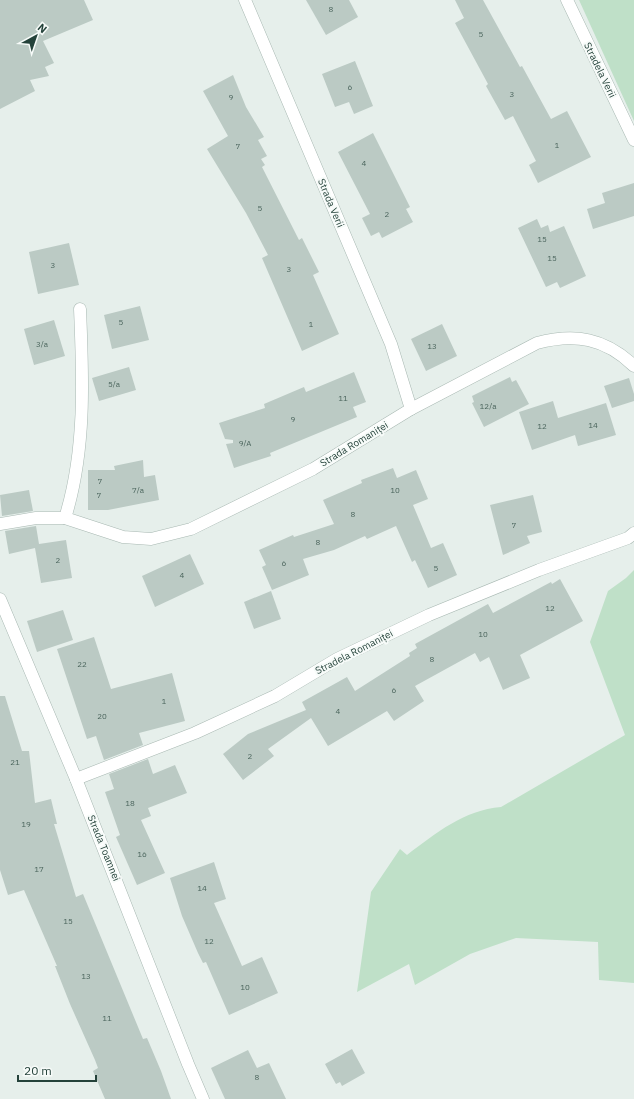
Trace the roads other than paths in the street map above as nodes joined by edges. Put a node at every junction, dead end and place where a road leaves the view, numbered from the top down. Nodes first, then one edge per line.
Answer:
1 (245, 0) edge
2 (567, 0) edge
3 (634, 140) edge
4 (80, 309) dead end
5 (634, 366) edge
6 (412, 409) junction
7 (65, 518) junction
8 (0, 524) edge
9 (634, 533) edge
10 (0, 599) edge
11 (76, 779) junction
12 (203, 1099) edge

1 - 6 street, Strada Verii
2 - 3 street, Stradela Verii
4 - 7 street
5 - 6 street, Strada Romaniței
6 - 7 street, Strada Romaniței
7 - 8 street, Strada Romaniței
9 - 11 street, Stradela Romaniței
10 - 11 street, Strada Toamnei
11 - 12 street, Strada Toamnei

